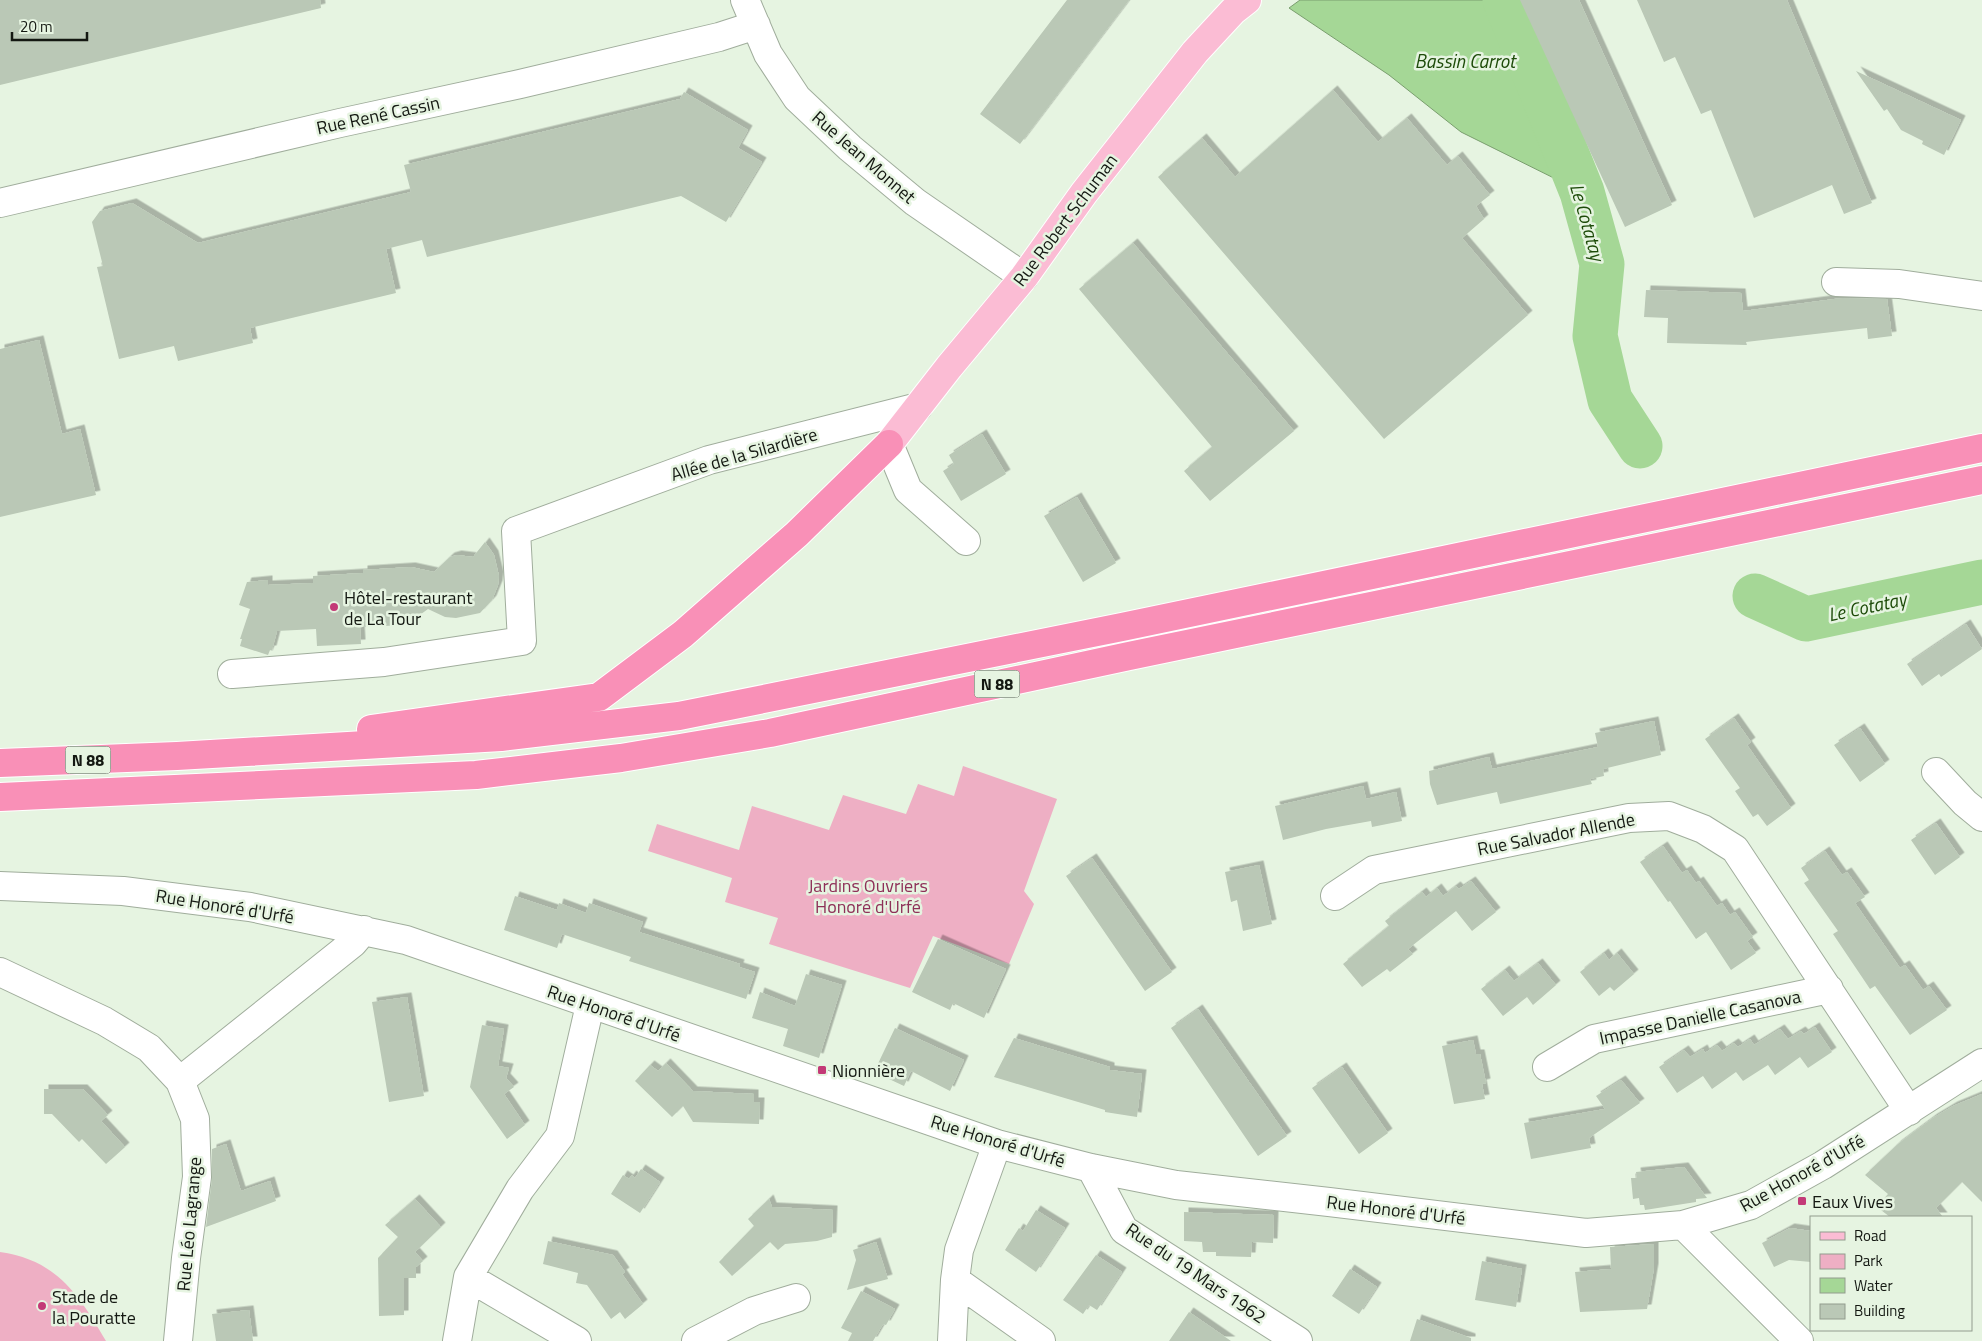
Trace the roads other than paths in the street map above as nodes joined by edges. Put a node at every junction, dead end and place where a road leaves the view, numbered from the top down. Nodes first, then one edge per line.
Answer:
1 (745, 0) edge
2 (1247, 0) edge
3 (756, 25) junction
4 (0, 204) edge
5 (1024, 277) junction
6 (1836, 282) dead end
7 (1982, 296) edge
8 (918, 407) junction
9 (889, 444) junction
10 (1982, 448) edge
11 (1982, 480) edge
12 (966, 541) dead end
13 (232, 674) dead end
14 (177, 756) junction
15 (0, 763) edge
16 (1936, 772) dead end
17 (0, 797) edge
18 (1982, 817) edge
19 (0, 886) edge
20 (1335, 896) dead end
21 (364, 930) junction
22 (0, 972) edge
23 (1829, 989) junction
24 (590, 1005) junction
25 (1982, 1063) edge
26 (1547, 1067) dead end
27 (180, 1080) junction
28 (1909, 1111) junction
29 (997, 1144) junction
30 (1091, 1168) junction
31 (1683, 1226) junction
32 (468, 1277) junction
33 (955, 1280) junction
34 (796, 1298) dead end
35 (178, 1341) edge
36 (457, 1341) edge
37 (577, 1341) edge
38 (696, 1341) edge
39 (952, 1341) edge
40 (1040, 1341) edge
41 (1298, 1341) edge
42 (1799, 1341) edge

1 - 3 street, Rue Jean Monnet
2 - 5 main road, Rue Robert Schuman
3 - 4 street, Rue René Cassin
3 - 5 street, Rue Jean Monnet
5 - 8 main road, Rue Robert Schuman
6 - 7 street
8 - 9 main road, Rue Robert Schuman
8 - 13 street, Allée de la Silardière
9 - 12 street
9 - 14 highway
10 - 14 highway, N 88
11 - 17 highway, N 88
14 - 15 highway, N 88
16 - 18 street
19 - 21 street, Rue Honoré d'Urfé
20 - 23 street, Rue Salvador Allende
21 - 24 street, Rue Honoré d'Urfé
21 - 27 street
22 - 27 street, Rue Léo Lagrange
23 - 26 street, Impasse Danielle Casanova
23 - 28 street, Rue Salvador Allende
24 - 29 street, Rue Honoré d'Urfé
24 - 32 street
25 - 28 street, Rue Honoré d'Urfé
27 - 35 street, Rue Léo Lagrange
28 - 31 street, Rue Honoré d'Urfé
29 - 30 street, Rue Honoré d'Urfé
29 - 33 street
30 - 31 street, Rue Honoré d'Urfé
30 - 41 street, Rue du 19 Mars 1962
31 - 42 street
32 - 36 street
32 - 37 street
33 - 39 street
33 - 40 street
34 - 38 street

